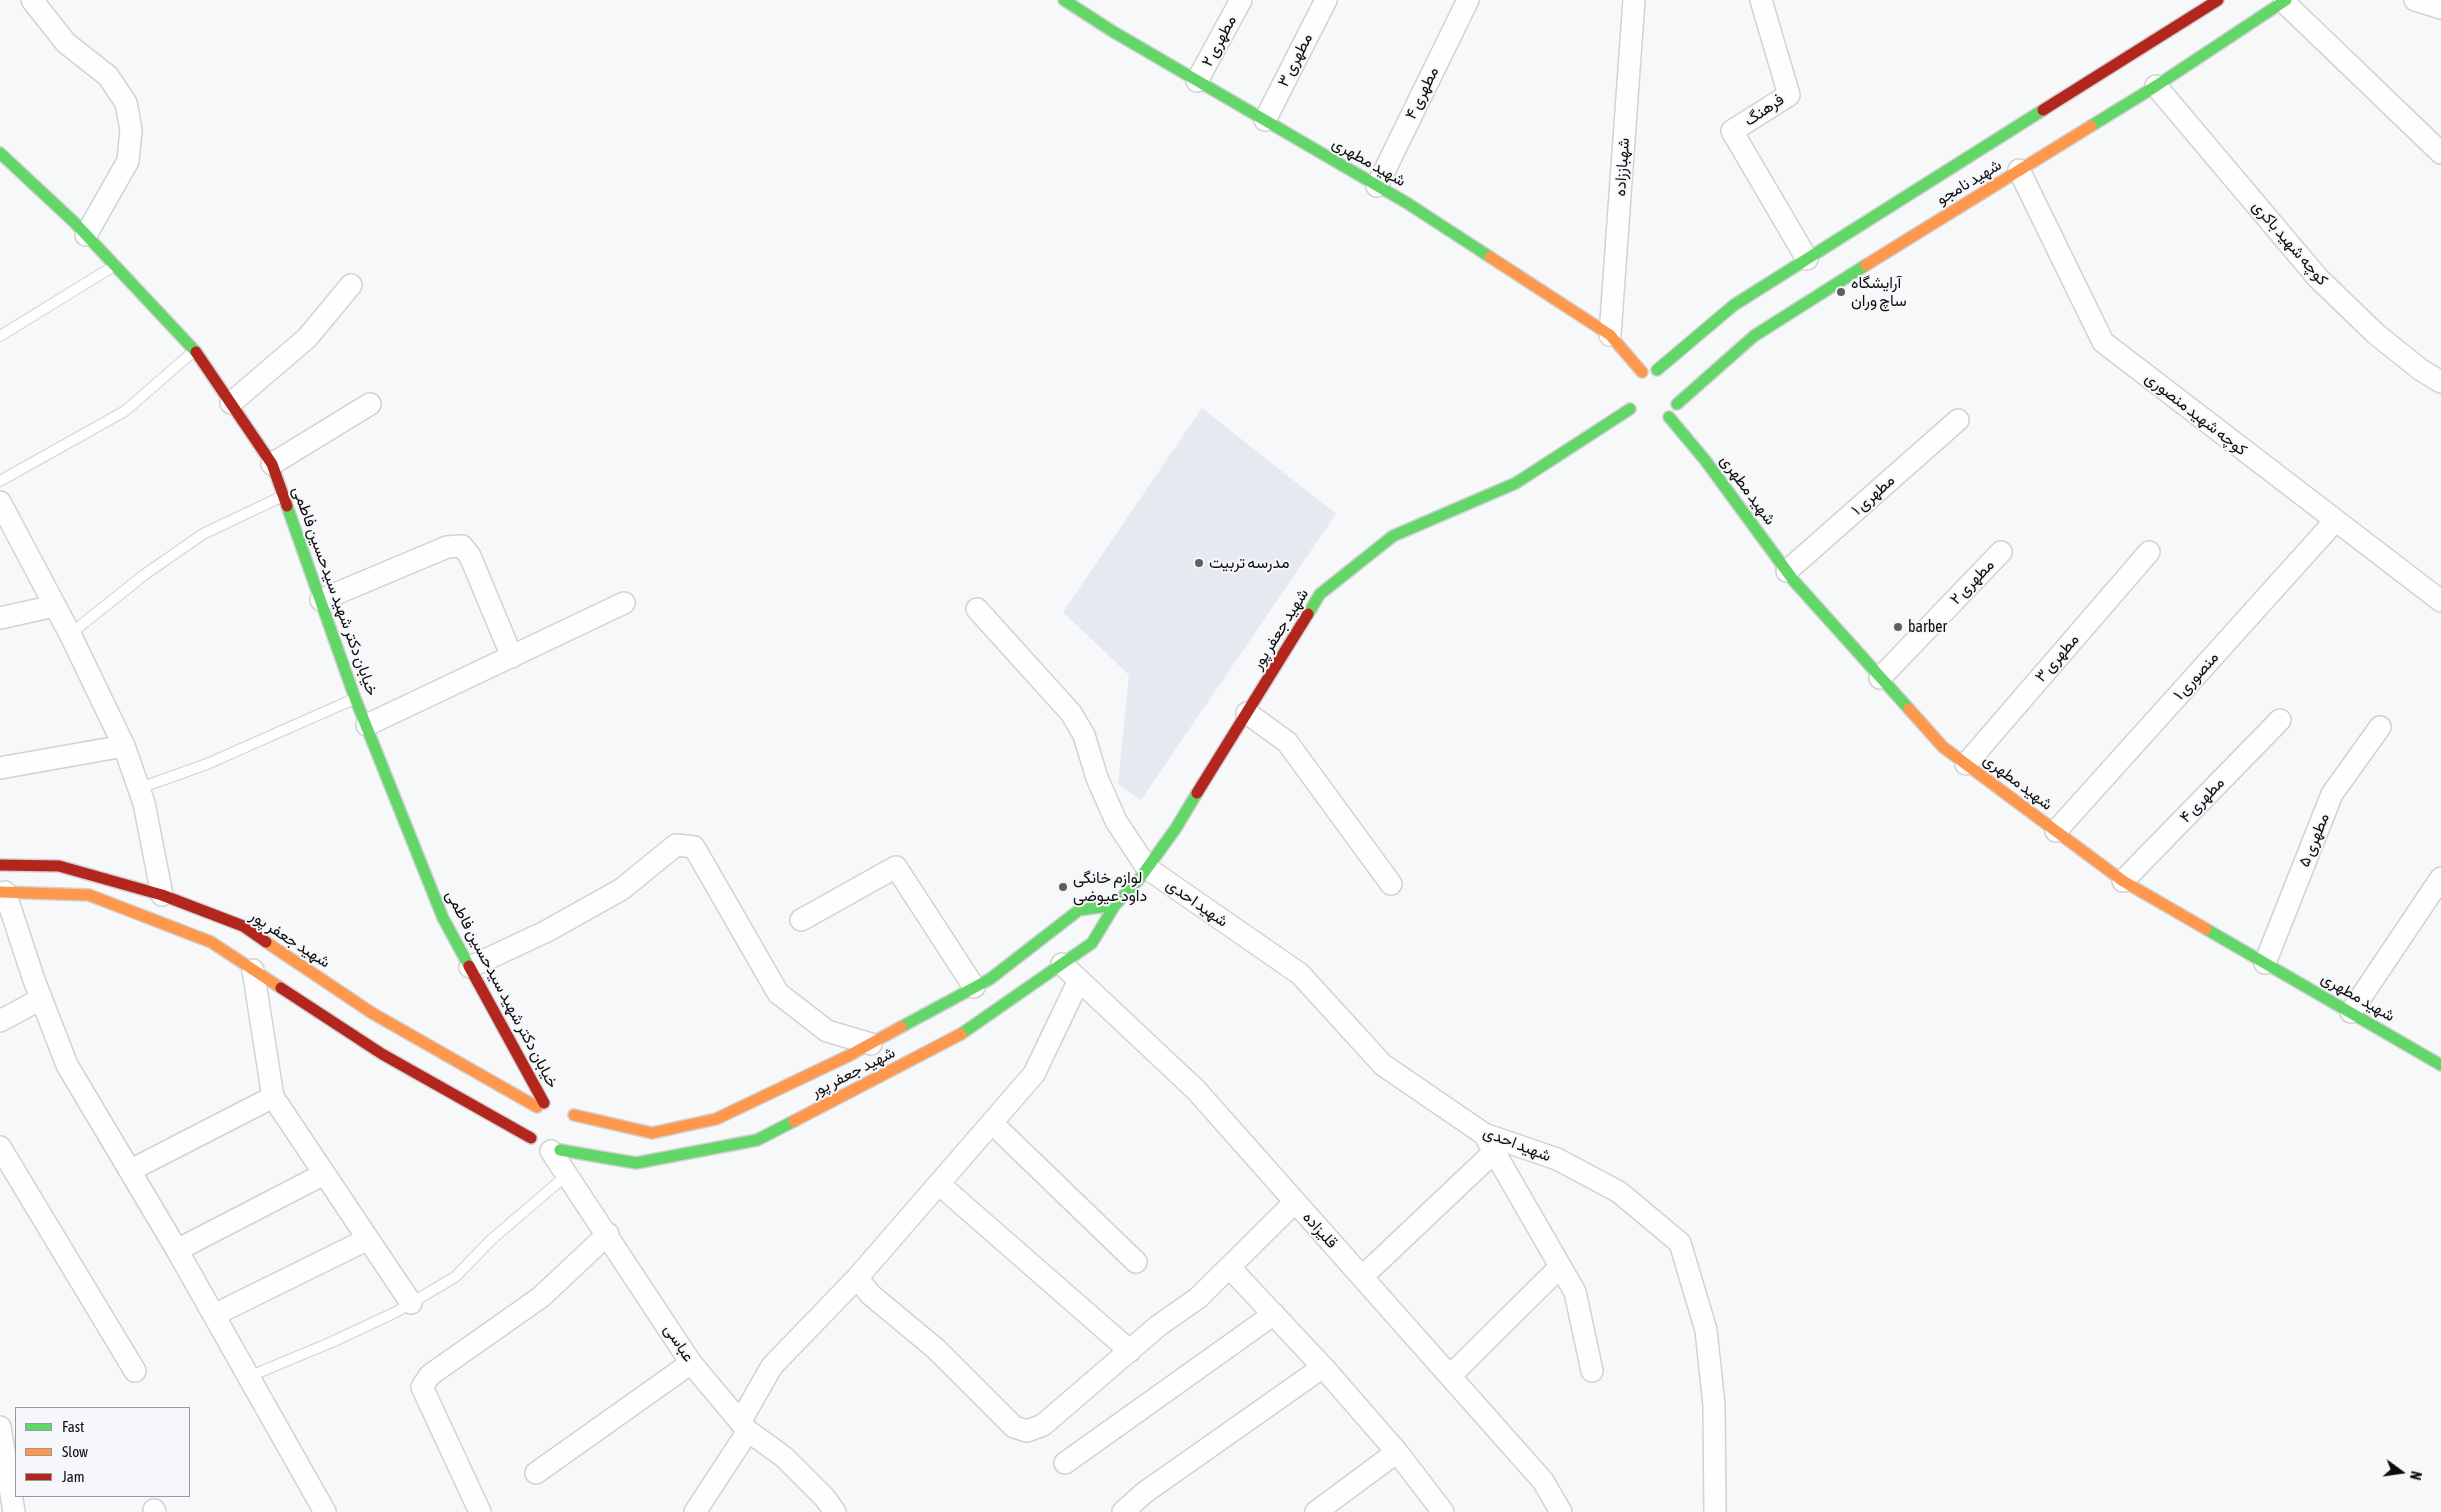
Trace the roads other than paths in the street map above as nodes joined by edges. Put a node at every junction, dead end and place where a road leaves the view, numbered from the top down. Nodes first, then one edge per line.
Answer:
1 (32, 0) edge
2 (1064, 0) edge
3 (1241, 0) edge
4 (1326, 0) edge
5 (1468, 0) edge
6 (1634, 0) edge
7 (1761, 0) edge
8 (2218, 0) edge
9 (2414, 0) edge
10 (2285, 1) edge
11 (2441, 8) edge
12 (1197, 81) junction
13 (2156, 86) junction
14 (1265, 120) junction
15 (0, 153) edge
16 (2441, 153) edge
17 (2019, 170) junction
18 (1377, 186) junction
19 (86, 234) junction
20 (1808, 259) junction
21 (115, 265) junction
22 (351, 285) dead end
23 (1610, 335) junction
24 (0, 336) edge
25 (195, 350) junction
26 (1657, 370) junction
27 (1642, 372) junction
28 (2438, 374) edge
29 (1670, 377) dead end
30 (1631, 381) dead end
31 (1678, 390) dead end
32 (1626, 395) dead end
33 (231, 403) junction
34 (370, 404) dead end
35 (1677, 404) junction
36 (1630, 410) junction
37 (1669, 417) junction
38 (1640, 420) dead end
39 (1958, 420) dead end
40 (1655, 422) dead end
41 (272, 464) junction
42 (0, 481) edge
43 (284, 496) junction
44 (0, 502) edge
45 (2335, 522) junction
46 (2002, 552) dead end
47 (2148, 552) dead end
48 (1787, 571) junction
49 (321, 600) junction
50 (2441, 601) edge
51 (624, 603) dead end
52 (54, 606) junction
53 (977, 609) dead end
54 (0, 618) edge
55 (70, 634) junction
56 (512, 657) junction
57 (1880, 678) junction
58 (355, 698) junction
59 (1247, 712) junction
60 (2280, 720) dead end
61 (367, 725) junction
62 (2380, 728) dead end
63 (124, 746) junction
64 (1966, 764) junction
65 (0, 768) edge
66 (137, 789) junction
67 (2056, 831) junction
68 (0, 865) edge
69 (1147, 868) junction
70 (2441, 878) edge
71 (2123, 881) junction
72 (1391, 884) dead end
73 (2, 892) edge
74 (162, 895) junction
75 (1115, 905) junction
76 (801, 920) dead end
77 (2265, 962) junction
78 (1062, 964) junction
79 (470, 967) junction
80 (253, 970) junction
81 (1079, 980) junction
82 (974, 987) junction
83 (41, 999) junction
84 (2351, 1012) junction
85 (0, 1021) edge
86 (871, 1044) junction
87 (2441, 1065) edge
88 (273, 1097) junction
89 (535, 1111) junction
90 (992, 1123) junction
91 (573, 1139) dead end
92 (1489, 1143) junction
93 (544, 1146) junction
94 (0, 1147) edge
95 (131, 1170) junction
96 (324, 1174) junction
97 (568, 1174) junction
98 (939, 1184) junction
99 (1296, 1202) junction
100 (608, 1234) junction
101 (368, 1239) junction
102 (177, 1250) junction
103 (1136, 1262) dead end
104 (1560, 1267) junction
105 (1230, 1268) junction
106 (1362, 1277) junction
107 (857, 1278) junction
108 (411, 1303) junction
109 (1274, 1314) junction
110 (214, 1315) junction
111 (1130, 1351) junction
112 (691, 1363) junction
113 (1323, 1367) junction
114 (135, 1371) dead end
115 (1592, 1371) dead end
116 (1450, 1376) junction
117 (248, 1377) junction
118 (744, 1426) junction
119 (0, 1427) edge
120 (1397, 1452) junction
121 (1065, 1463) dead end
122 (536, 1473) dead end
123 (824, 1507) edge
124 (14, 1512) edge
125 (325, 1512) edge
126 (480, 1512) edge
127 (695, 1512) edge
128 (1123, 1512) edge
129 (1316, 1512) edge
130 (1443, 1512) edge
131 (1561, 1512) edge
132 (1715, 1512) edge

1 - 19 street
2 - 12 street, شهید مطهری
3 - 12 street, مطهری ۲
4 - 14 street, مطهری ۳
5 - 18 street, مطهری ۴
6 - 23 street, شهباززاده
7 - 20 street, فرهنگ
8 - 20 street, شهید نامجو
9 - 11 street
10 - 13 street, شهید نامجو
10 - 16 street
12 - 14 street, شهید مطهری
13 - 17 street, شهید نامجو
13 - 28 street, کوچه شهید باکری
14 - 18 street, شهید مطهری
15 - 19 street, خیابان دکتر شهید سیدحسین فاطمی
17 - 35 street, شهید نامجو
17 - 45 street, کوچه شهید منصوری
18 - 23 street, شهید مطهری
19 - 21 street, خیابان دکتر شهید سیدحسین فاطمی
20 - 26 street, شهید نامجو
21 - 24 lane
21 - 25 street, خیابان دکتر شهید سیدحسین فاطمی
22 - 33 street
23 - 27 street, شهید مطهری
25 - 33 street, خیابان دکتر شهید سیدحسین فاطمی
25 - 42 lane
26 - 27 street
26 - 29 street
27 - 30 street
31 - 35 street
32 - 36 street
33 - 41 street, خیابان دکتر شهید سیدحسین فاطمی
34 - 41 street
35 - 37 street
36 - 38 street
36 - 59 street, شهید جعفر پور
37 - 40 street
37 - 48 street, شهید مطهری
39 - 48 street, مطهری ۱
41 - 43 street, خیابان دکتر شهید سیدحسین فاطمی
43 - 49 street, خیابان دکتر شهید سیدحسین فاطمی
43 - 55 lane
44 - 52 street
45 - 50 street, کوچه شهید منصوری
45 - 67 street, منصوری ۱
46 - 57 street, مطهری ۲
47 - 64 street, مطهری ۳
48 - 57 street, شهید مطهری
49 - 56 street
49 - 58 street, خیابان دکتر شهید سیدحسین فاطمی
51 - 56 street
52 - 54 street
52 - 55 street
53 - 69 street
55 - 63 street
56 - 61 street
57 - 64 street, شهید مطهری
58 - 61 street, خیابان دکتر شهید سیدحسین فاطمی
58 - 66 lane
59 - 69 street, شهید جعفر پور
59 - 72 street
60 - 71 street, مطهری ۴
61 - 79 street, خیابان دکتر شهید سیدحسین فاطمی
62 - 77 street, مطهری ۵
63 - 65 street
63 - 66 street
64 - 67 street, شهید مطهری
66 - 74 street
67 - 71 street, شهید مطهری
68 - 74 street, شهید جعفر پور
69 - 75 street, شهید جعفر پور
69 - 92 street, شهید احدی
70 - 84 street
71 - 77 street, شهید مطهری
73 - 80 street, شهید جعفر پور
73 - 83 street
74 - 89 street, شهید جعفر پور
75 - 78 street, شهید جعفر پور
75 - 82 street, شهید جعفر پور
76 - 82 street
77 - 84 street, شهید مطهری
78 - 81 street, قلیزاده
78 - 93 street, شهید جعفر پور
79 - 86 street
79 - 89 street, خیابان دکتر شهید سیدحسین فاطمی
80 - 88 street
80 - 93 street, شهید جعفر پور
81 - 90 street
81 - 99 street, قلیزاده
82 - 86 street, شهید جعفر پور
83 - 85 street
83 - 95 street
84 - 87 street, شهید مطهری
86 - 89 street, شهید جعفر پور
88 - 95 street
88 - 96 street
89 - 93 street, خیابان دکتر شهید سیدحسین فاطمی
90 - 98 street
90 - 103 street
91 - 93 street
92 - 104 street
92 - 106 street
92 - 132 street, شهید احدی
93 - 97 street, عباسی
94 - 114 street
95 - 102 street
96 - 101 street
96 - 102 street
97 - 100 street, عباسی
97 - 108 lane
98 - 107 street
98 - 111 street
99 - 105 street
99 - 106 street, قلیزاده
100 - 112 street, عباسی
100 - 126 street
101 - 108 street
101 - 110 street
102 - 110 street
104 - 115 street
104 - 116 street
105 - 109 street
105 - 111 street
106 - 116 street, قلیزاده
107 - 111 street
107 - 118 street
108 - 117 lane
109 - 113 street
109 - 121 street
110 - 117 street
112 - 118 street, عباسی
112 - 122 street
113 - 120 street
113 - 128 street
116 - 131 street, قلیزاده
117 - 125 street
118 - 123 street, عباسی
118 - 127 street
119 - 124 street
120 - 129 street
120 - 130 street

